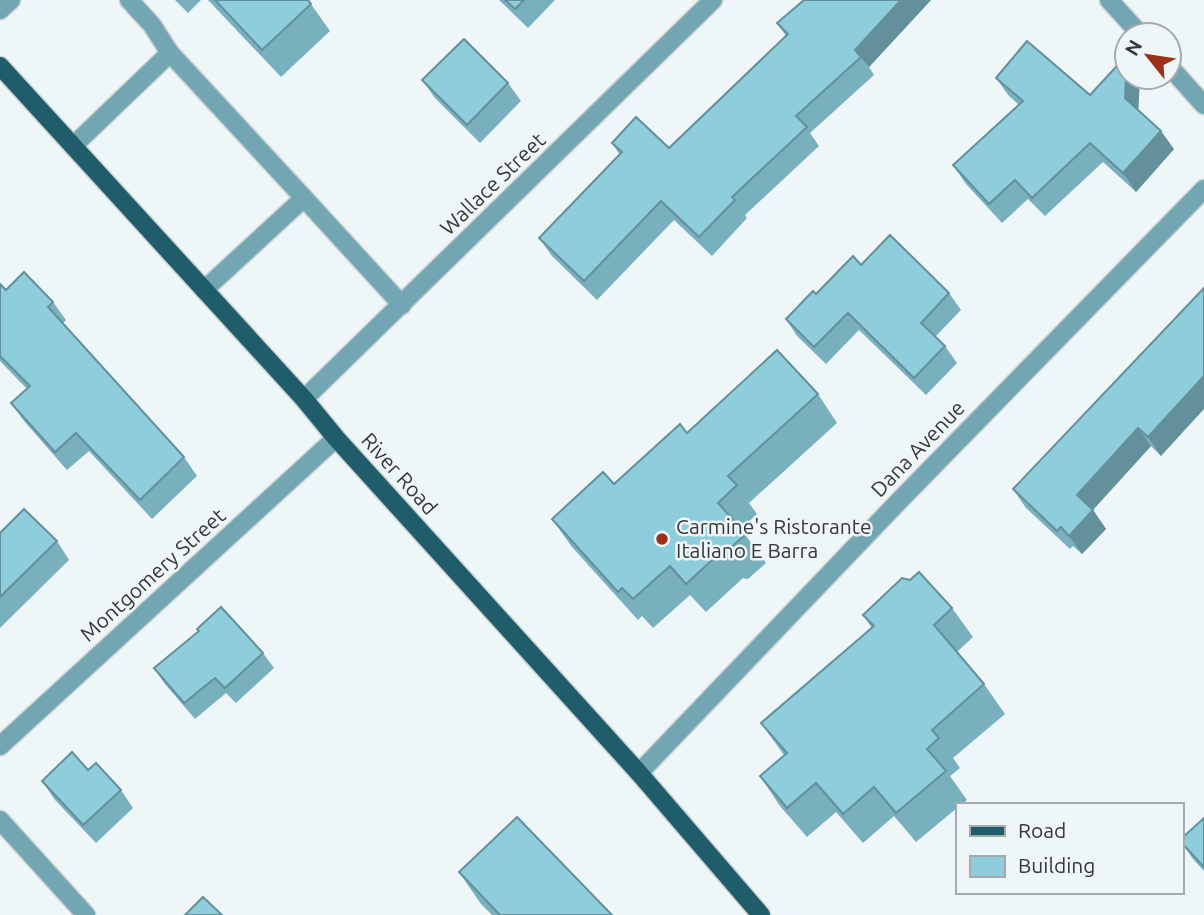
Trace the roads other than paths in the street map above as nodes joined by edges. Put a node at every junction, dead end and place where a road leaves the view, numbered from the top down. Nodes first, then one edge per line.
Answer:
1 (11, 0) edge
2 (129, 0) edge
3 (713, 0) edge
4 (1109, 0) edge
5 (0, 10) edge
6 (1128, 21) edge
7 (170, 53) junction
8 (0, 66) edge
9 (1183, 82) edge
10 (1204, 105) edge
11 (73, 146) junction
12 (1204, 189) edge
13 (304, 198) junction
14 (204, 290) junction
15 (402, 305) junction
16 (304, 399) junction
17 (336, 438) junction
18 (0, 746) edge
19 (639, 773) junction
20 (0, 820) edge
21 (86, 915) edge
22 (761, 915) edge

1 - 5 street
2 - 7 street
3 - 15 street, Wallace Street
4 - 6 street
7 - 11 street
7 - 13 street
8 - 11 main road, River Road
9 - 10 street
11 - 14 main road, River Road
12 - 19 street, Dana Avenue
13 - 14 street
13 - 15 street
14 - 16 main road, River Road
15 - 16 street, Wallace Street
16 - 17 main road, River Road
17 - 18 street, Montgomery Street
17 - 19 main road, River Road
19 - 22 main road, River Road
20 - 21 street

